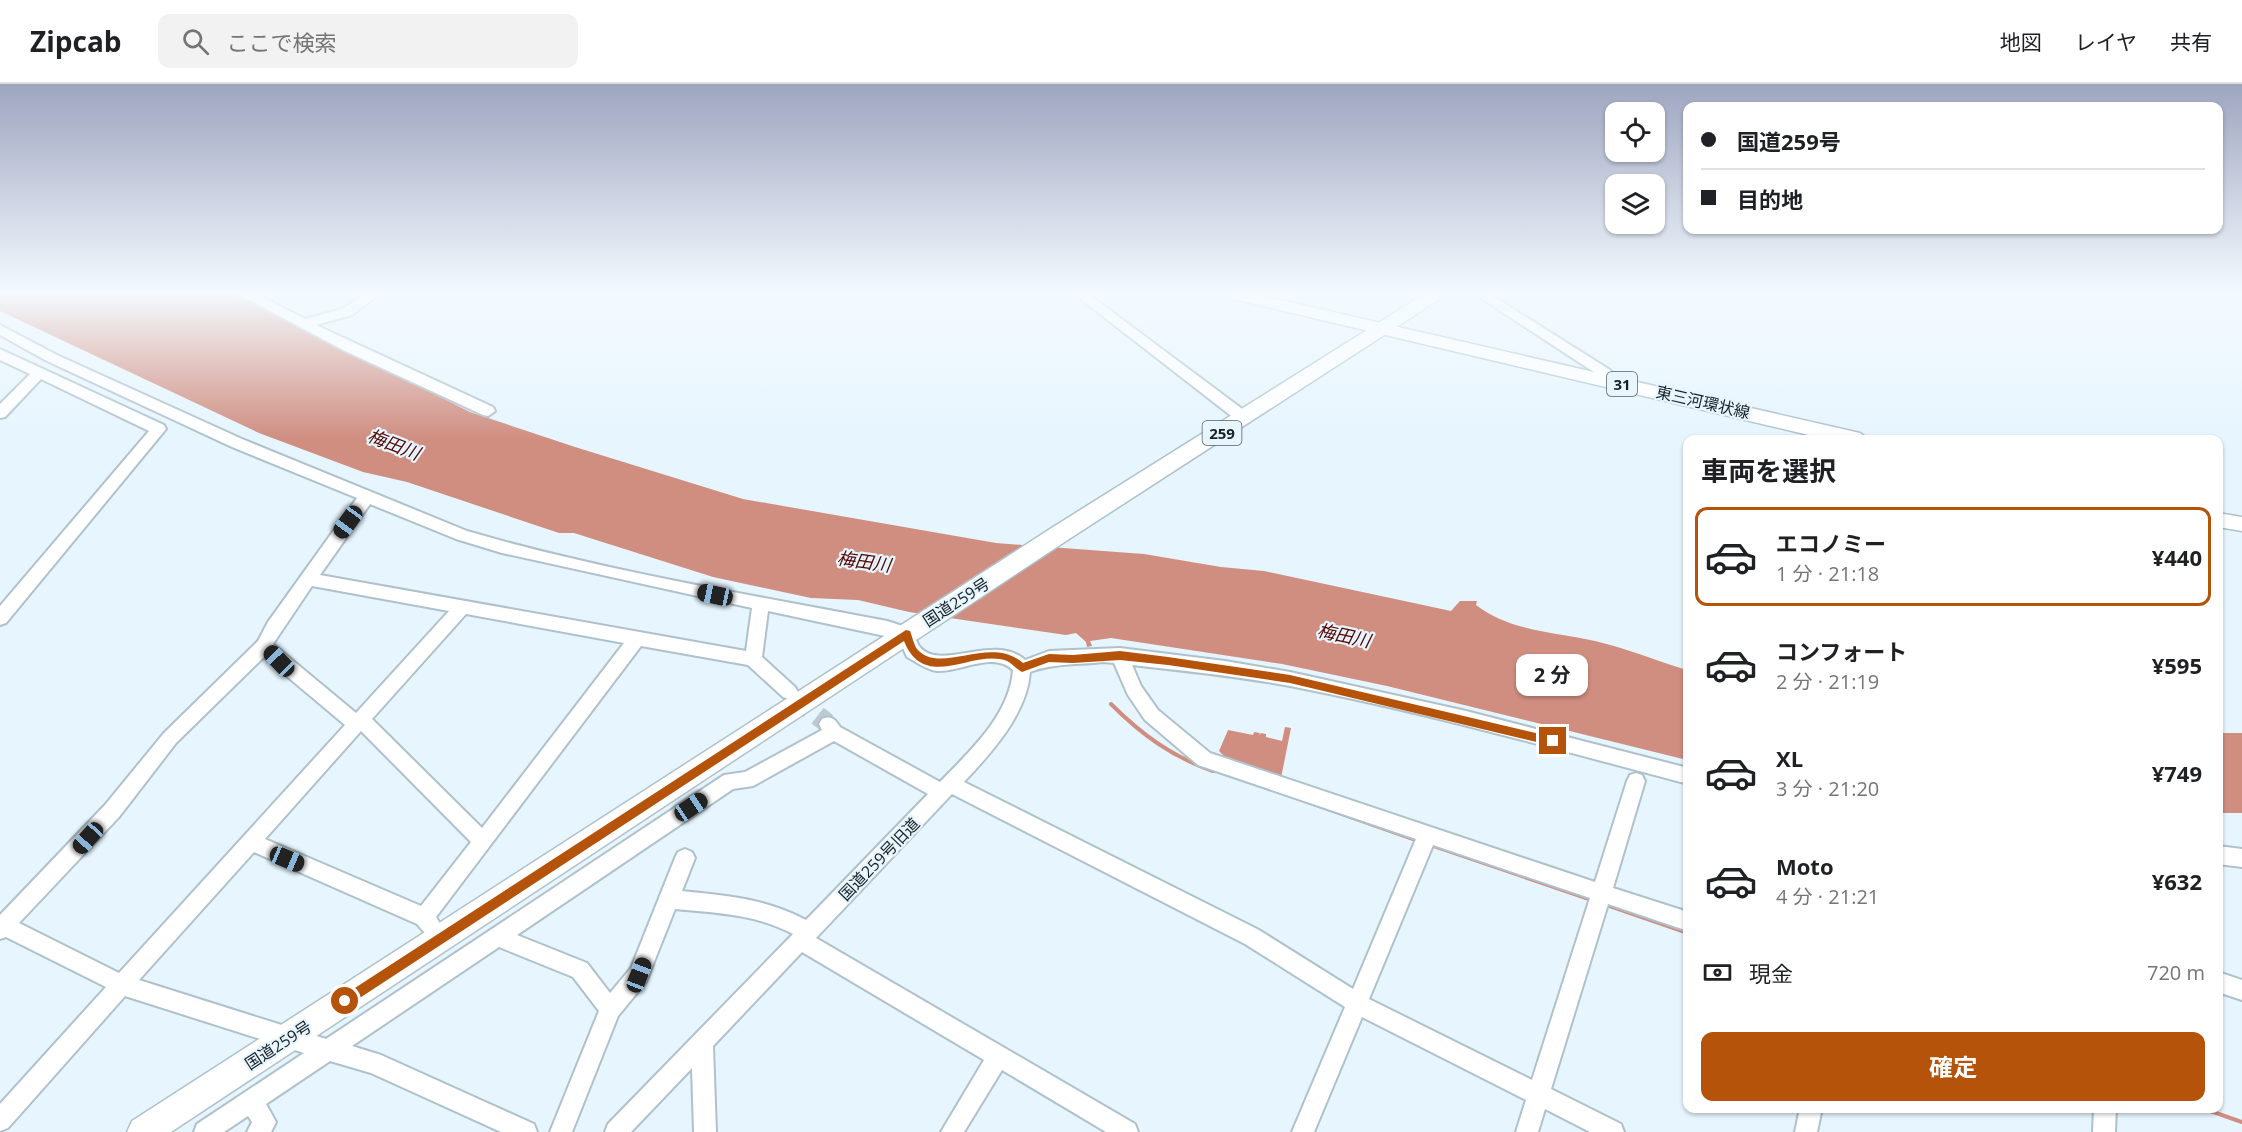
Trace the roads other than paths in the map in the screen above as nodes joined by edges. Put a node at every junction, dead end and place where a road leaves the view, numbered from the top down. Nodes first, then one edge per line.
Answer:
1 (24, 342) edge
2 (339, 342) edge
3 (1144, 342) edge
4 (1362, 342) edge
5 (1443, 342) edge
6 (1557, 342) edge
7 (0, 354) edge
8 (40, 372) junction
9 (1610, 381) junction
10 (488, 411) dead end
11 (0, 413) edge
12 (1244, 418) junction
13 (1839, 435) edge
14 (367, 496) junction
15 (2223, 521) edge
16 (2242, 524) edge
17 (308, 579) junction
18 (761, 604) junction
19 (462, 607) junction
20 (0, 618) edge
21 (906, 634) junction
22 (637, 638) junction
23 (264, 646) junction
24 (1120, 656) junction
25 (753, 658) junction
26 (1022, 668) junction
27 (789, 692) tunnel mouth
28 (356, 723) junction
29 (1683, 775) edge
30 (1636, 781) dead end
31 (946, 788) junction
32 (638, 810) junction
33 (652, 834) junction
34 (1426, 840) junction
35 (250, 841) junction
36 (483, 841) junction
37 (2223, 856) edge
38 (685, 858) dead end
39 (2242, 858) edge
40 (669, 899) junction
41 (1601, 900) junction
42 (424, 917) junction
43 (1683, 921) edge
44 (1, 927) edge
45 (805, 936) junction
46 (498, 937) junction
47 (442, 938) junction
48 (2223, 984) edge
49 (123, 985) junction
50 (2242, 990) edge
51 (1358, 1004) junction
52 (610, 1009) junction
53 (287, 1038) junction
54 (702, 1043) junction
55 (325, 1050) junction
56 (998, 1057) junction
57 (1539, 1096) junction
58 (251, 1102) junction
59 (1810, 1113) edge
60 (2106, 1113) edge
61 (0, 1120) edge
62 (143, 1132) edge
63 (205, 1132) edge
64 (258, 1132) edge
65 (526, 1132) edge
66 (561, 1132) edge
67 (616, 1132) edge
68 (705, 1132) edge
69 (952, 1132) edge
70 (1127, 1132) edge
71 (1303, 1132) edge
72 (1527, 1132) edge
73 (1613, 1132) edge
74 (1806, 1132) edge
75 (2104, 1132) edge

1 - 14 street
2 - 10 street
3 - 12 street
4 - 12 highway, 国道259号 / 259
5 - 9 main road, 東三河環状線 / 31
6 - 9 street
7 - 8 street
8 - 11 street
8 - 20 street
9 - 13 main road, 東三河環状線 / 31
12 - 21 highway, 国道259号 / 259
14 - 17 street
14 - 18 street
15 - 16 main road
17 - 19 street
17 - 23 street
18 - 21 street
18 - 25 street
19 - 22 street
19 - 28 street
21 - 26 street
21 - 32 highway, 国道259号 / 259
22 - 25 street
22 - 36 street
23 - 28 street
23 - 44 street
24 - 26 street
24 - 29 street
24 - 34 street
25 - 27 street
26 - 31 street, 国道259号旧道
28 - 35 street
28 - 36 street
30 - 41 street
31 - 33 street
31 - 45 street, 国道259号旧道
31 - 51 street
32 - 33 street
32 - 47 highway, 国道259号 / 259
33 - 46 street
34 - 41 street
34 - 51 street
35 - 42 street
35 - 49 street
36 - 42 street
37 - 39 street
38 - 40 street
40 - 45 street
40 - 52 street
41 - 43 street
41 - 57 street
42 - 47 street
44 - 49 street
45 - 54 street, 国道259号旧道
45 - 56 street
46 - 52 street
46 - 55 street
47 - 53 highway, 国道259号 / 259
48 - 50 street
49 - 53 street
49 - 61 street
51 - 57 street
51 - 71 street
52 - 66 street
53 - 55 street
53 - 62 highway, 国道259号 / 259
54 - 67 street, 国道259号旧道
54 - 68 street
55 - 58 street
55 - 65 street
56 - 69 street
56 - 70 street
57 - 72 street
57 - 73 street
58 - 63 street
58 - 64 street
59 - 74 street
60 - 75 street

